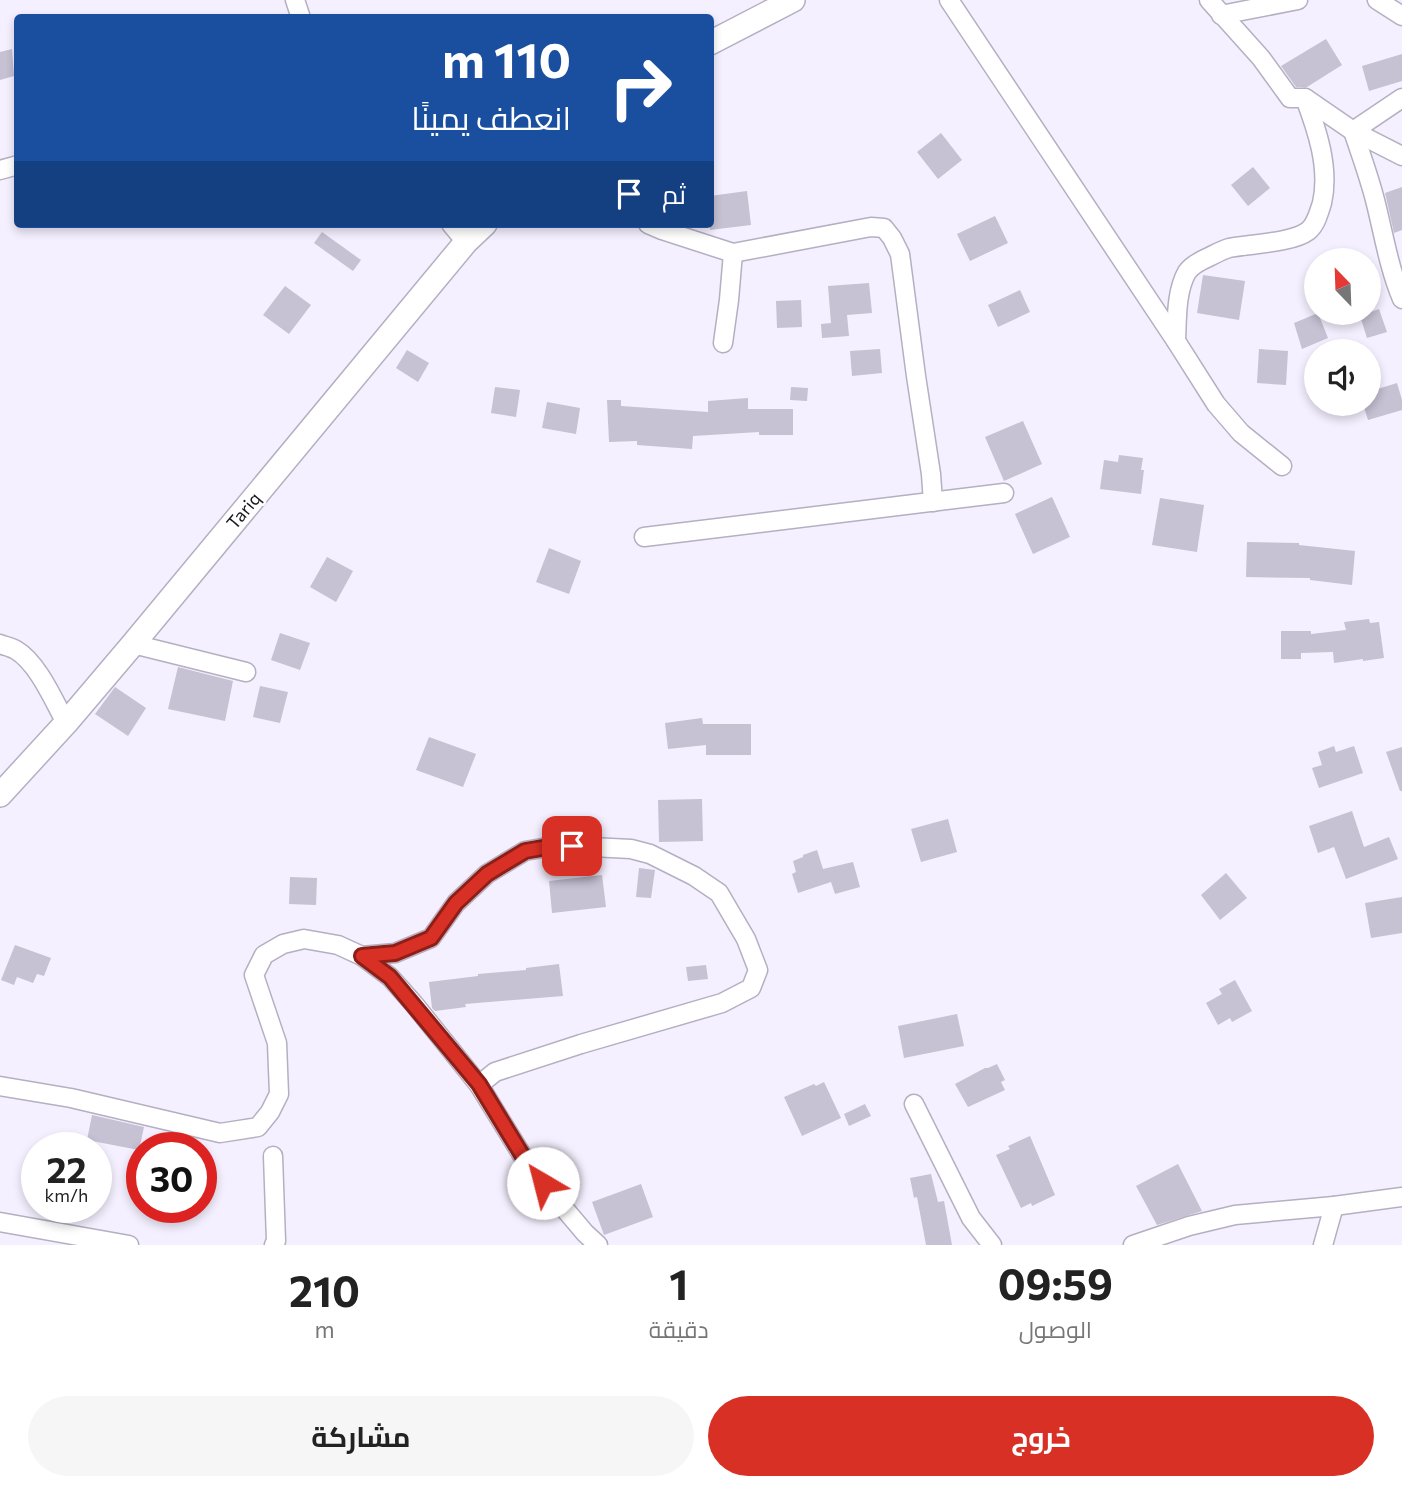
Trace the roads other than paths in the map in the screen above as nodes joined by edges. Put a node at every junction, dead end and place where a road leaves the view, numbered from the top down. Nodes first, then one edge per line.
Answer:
1 (793, 0) edge
2 (949, 0) edge
3 (1209, 0) edge
4 (1298, 0) edge
5 (1377, 0) edge
6 (1221, 15) junction
7 (1402, 16) edge
8 (714, 41) edge
9 (1305, 98) junction
10 (1402, 98) edge
11 (1353, 131) junction
12 (1402, 156) edge
13 (454, 228) edge
14 (481, 228) edge
15 (657, 228) edge
16 (466, 243) junction
17 (733, 253) junction
18 (1402, 299) edge
19 (1176, 341) junction
20 (723, 342) dead end
21 (1282, 466) dead end
22 (1004, 493) dead end
23 (933, 502) junction
24 (644, 537) dead end
25 (0, 644) edge
26 (134, 644) junction
27 (246, 672) dead end
28 (66, 723) junction
29 (0, 794) edge
30 (362, 956) junction
31 (479, 1084) junction
32 (0, 1086) edge
33 (914, 1104) dead end
34 (273, 1156) dead end
35 (1402, 1197) edge
36 (1334, 1206) junction
37 (0, 1222) edge
38 (129, 1245) edge
39 (274, 1245) edge
40 (598, 1245) edge
41 (992, 1245) edge
42 (1133, 1245) edge
43 (1323, 1245) edge

1 - 8 main road
2 - 19 street
3 - 6 street
4 - 6 street
5 - 7 street
6 - 9 street
9 - 11 street
9 - 19 street
10 - 11 street
11 - 12 street
11 - 18 street
13 - 16 street
14 - 16 main road, Tariq
15 - 17 street
16 - 26 main road, Tariq
17 - 20 street
17 - 23 street
19 - 21 street
22 - 23 street
23 - 24 street
25 - 28 street
26 - 27 street
26 - 28 main road, Tariq
28 - 29 main road, Tariq
30 - 31 street
30 - 31 street
30 - 32 street
31 - 40 street
33 - 41 street
34 - 39 street
35 - 36 street
36 - 42 street
36 - 43 street
37 - 38 street

